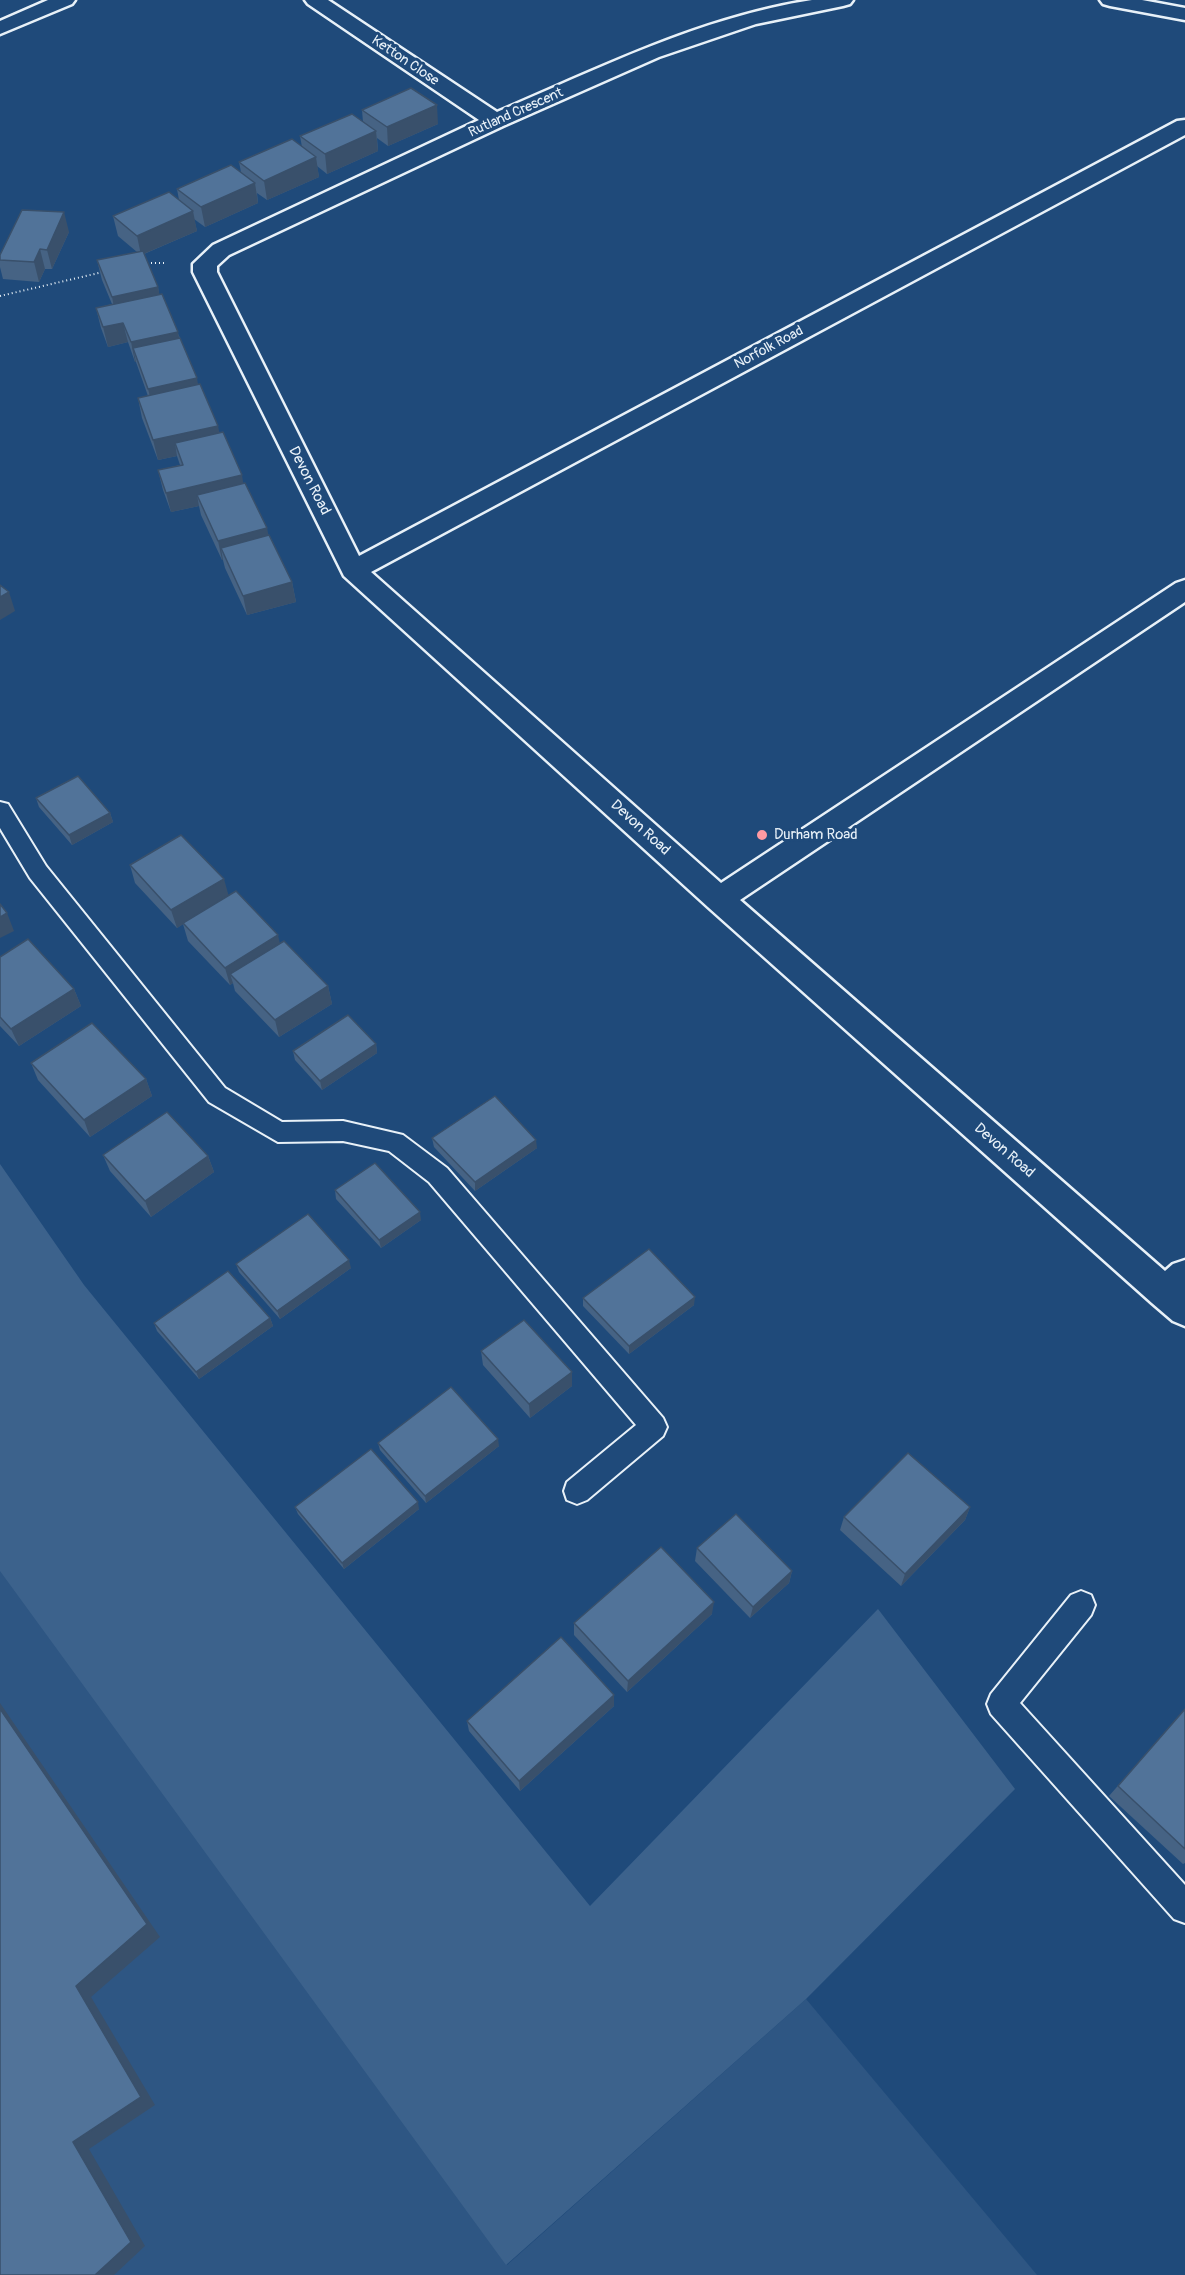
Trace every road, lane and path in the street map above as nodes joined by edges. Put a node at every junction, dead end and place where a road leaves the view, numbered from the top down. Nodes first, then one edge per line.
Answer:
1 (65, 0) edge
2 (315, 0) edge
3 (843, 0) edge
4 (1110, 0) edge
5 (1185, 14) edge
6 (0, 28) edge
7 (495, 121) junction
8 (1185, 126) edge
9 (142, 263) edge
10 (205, 264) junction
11 (109, 270) edge
12 (0, 296) edge
13 (353, 570) junction
14 (1185, 589) edge
15 (0, 810) edge
16 (719, 899) junction
17 (1178, 1292) edge
18 (577, 1491) dead end
19 (1080, 1605) dead end
20 (1185, 1908) edge

1 - 6 street
2 - 7 street, Ketton Close
3 - 7 street, Rutland Crescent
4 - 5 street
7 - 10 street, Rutland Crescent
8 - 13 street, Norfolk Road
9 - 10 path
10 - 13 street, Devon Road
11 - 12 path
13 - 16 street, Devon Road
14 - 16 street
15 - 18 lane
16 - 17 street, Devon Road
19 - 20 lane

